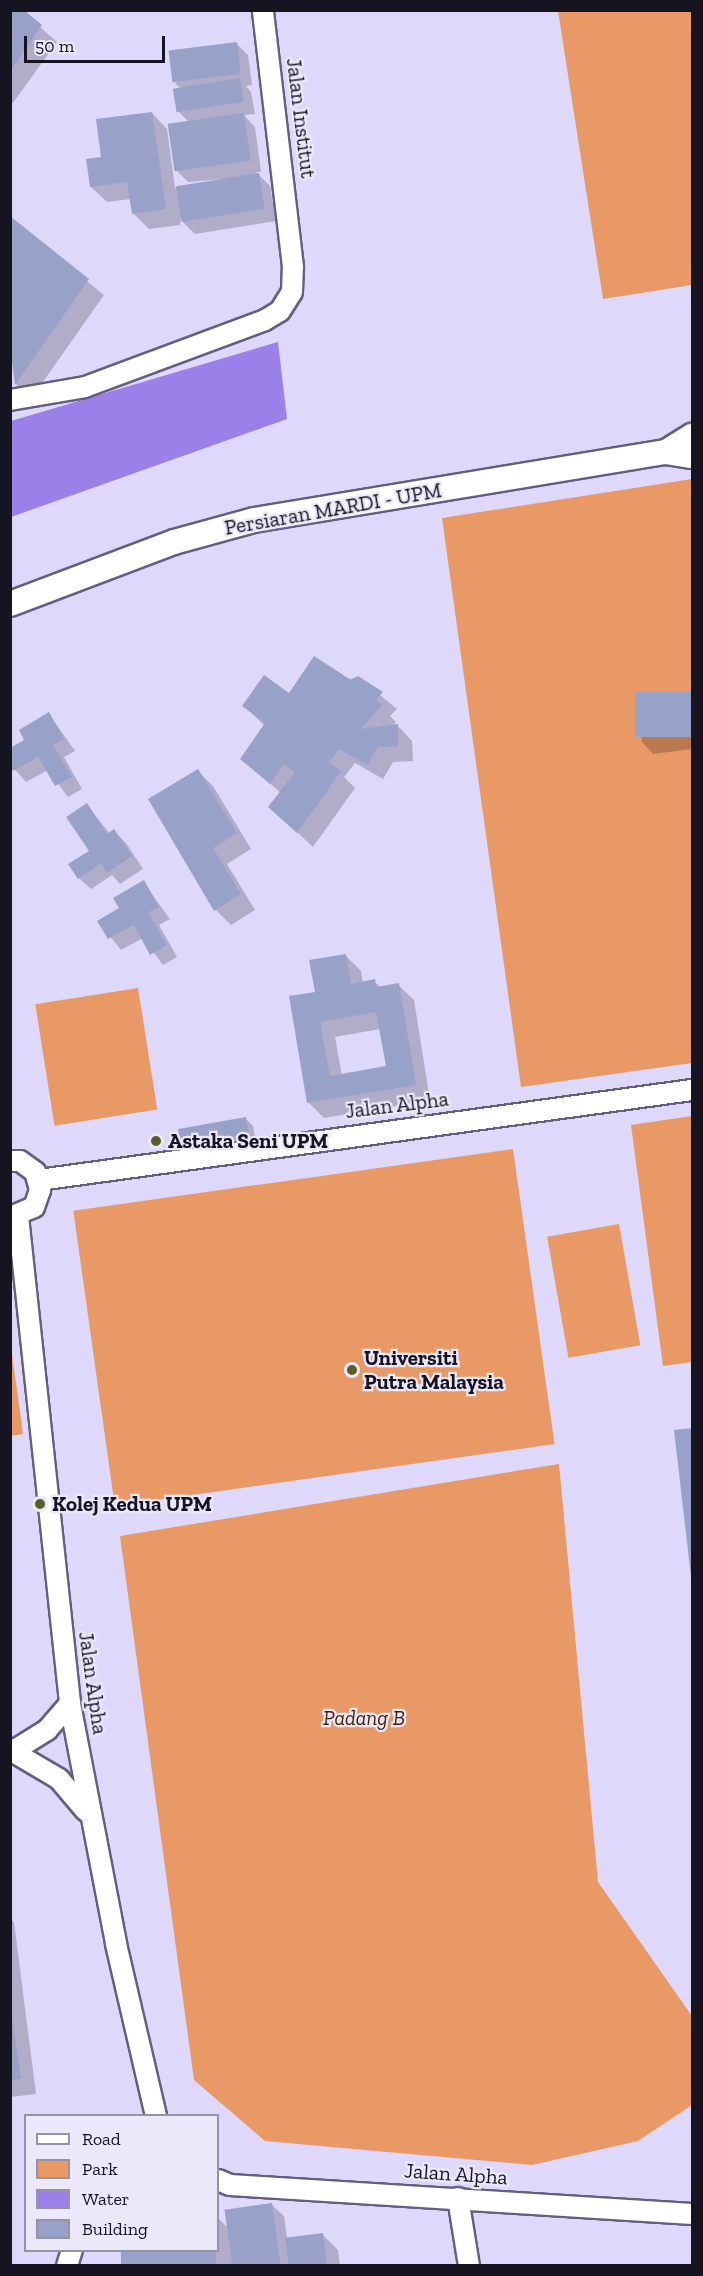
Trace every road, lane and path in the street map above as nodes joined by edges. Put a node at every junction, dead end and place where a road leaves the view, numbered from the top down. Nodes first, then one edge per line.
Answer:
1 (263, 10) edge
2 (10, 400) edge
3 (693, 435) edge
4 (666, 452) junction
5 (693, 456) edge
6 (10, 604) edge
7 (693, 1090) edge
8 (10, 1161) edge
9 (39, 1180) junction
10 (14, 1217) edge
11 (70, 1704) junction
12 (13, 1753) edge
13 (89, 1815) junction
14 (156, 2114) edge
15 (219, 2180) edge
16 (458, 2198) junction
17 (693, 2214) edge
18 (469, 2265) edge

1 - 2 street, Jalan Institut
3 - 4 street
4 - 5 street
4 - 6 street, Persiaran MARDI - UPM
7 - 9 street, Jalan Alpha
8 - 9 street
9 - 10 street
10 - 11 street, Jalan Alpha
11 - 12 street
11 - 13 street, Jalan Alpha
12 - 13 street
13 - 14 street, Jalan Alpha
15 - 16 street, Jalan Alpha
16 - 17 street, Jalan Alpha
16 - 18 street

